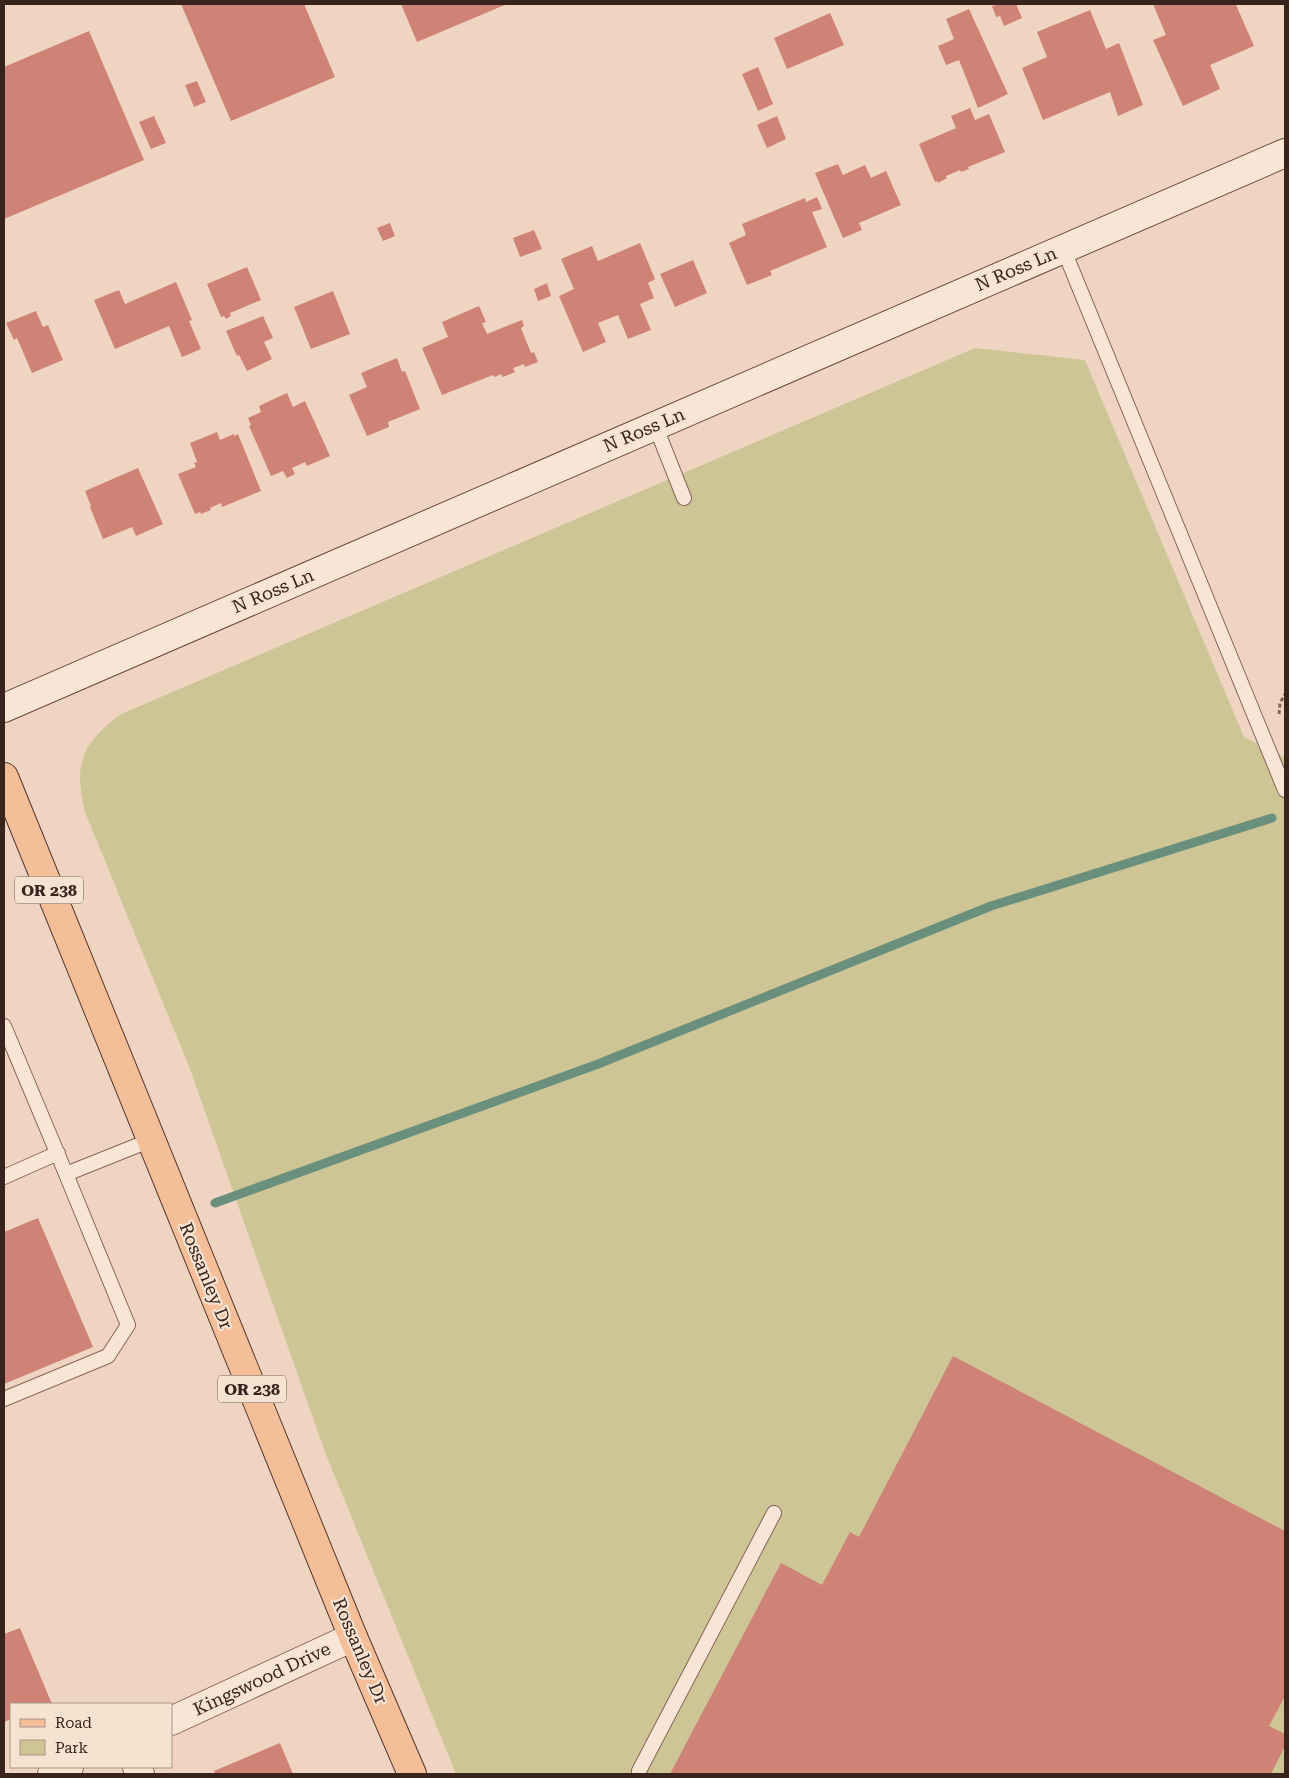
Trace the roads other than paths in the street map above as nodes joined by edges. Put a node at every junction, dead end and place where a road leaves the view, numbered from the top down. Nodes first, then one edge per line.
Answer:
1 (1285, 153) edge
2 (1063, 248) junction
3 (655, 425) junction
4 (684, 498) dead end
5 (4, 708) edge
6 (4, 777) edge
7 (1285, 790) edge
8 (4, 1026) edge
9 (151, 1140) junction
10 (58, 1154) junction
11 (66, 1174) junction
12 (4, 1178) edge
13 (4, 1399) edge
14 (774, 1514) dead end
15 (354, 1637) junction
16 (172, 1721) edge
17 (67, 1768) edge
18 (52, 1774) edge
19 (412, 1774) edge
20 (639, 1774) edge

1 - 2 main road, N Ross Ln
2 - 3 main road, N Ross Ln
2 - 7 lane
3 - 4 lane
3 - 5 main road, N Ross Ln
6 - 9 main road, Rossanley Dr / OR 238
8 - 10 lane
9 - 11 lane
9 - 15 main road, Rossanley Dr / OR 238
10 - 11 lane
10 - 12 lane
11 - 13 lane
14 - 20 lane
15 - 16 main road, Kingswood Drive
15 - 19 main road, Rossanley Dr / OR 238
17 - 18 main road

